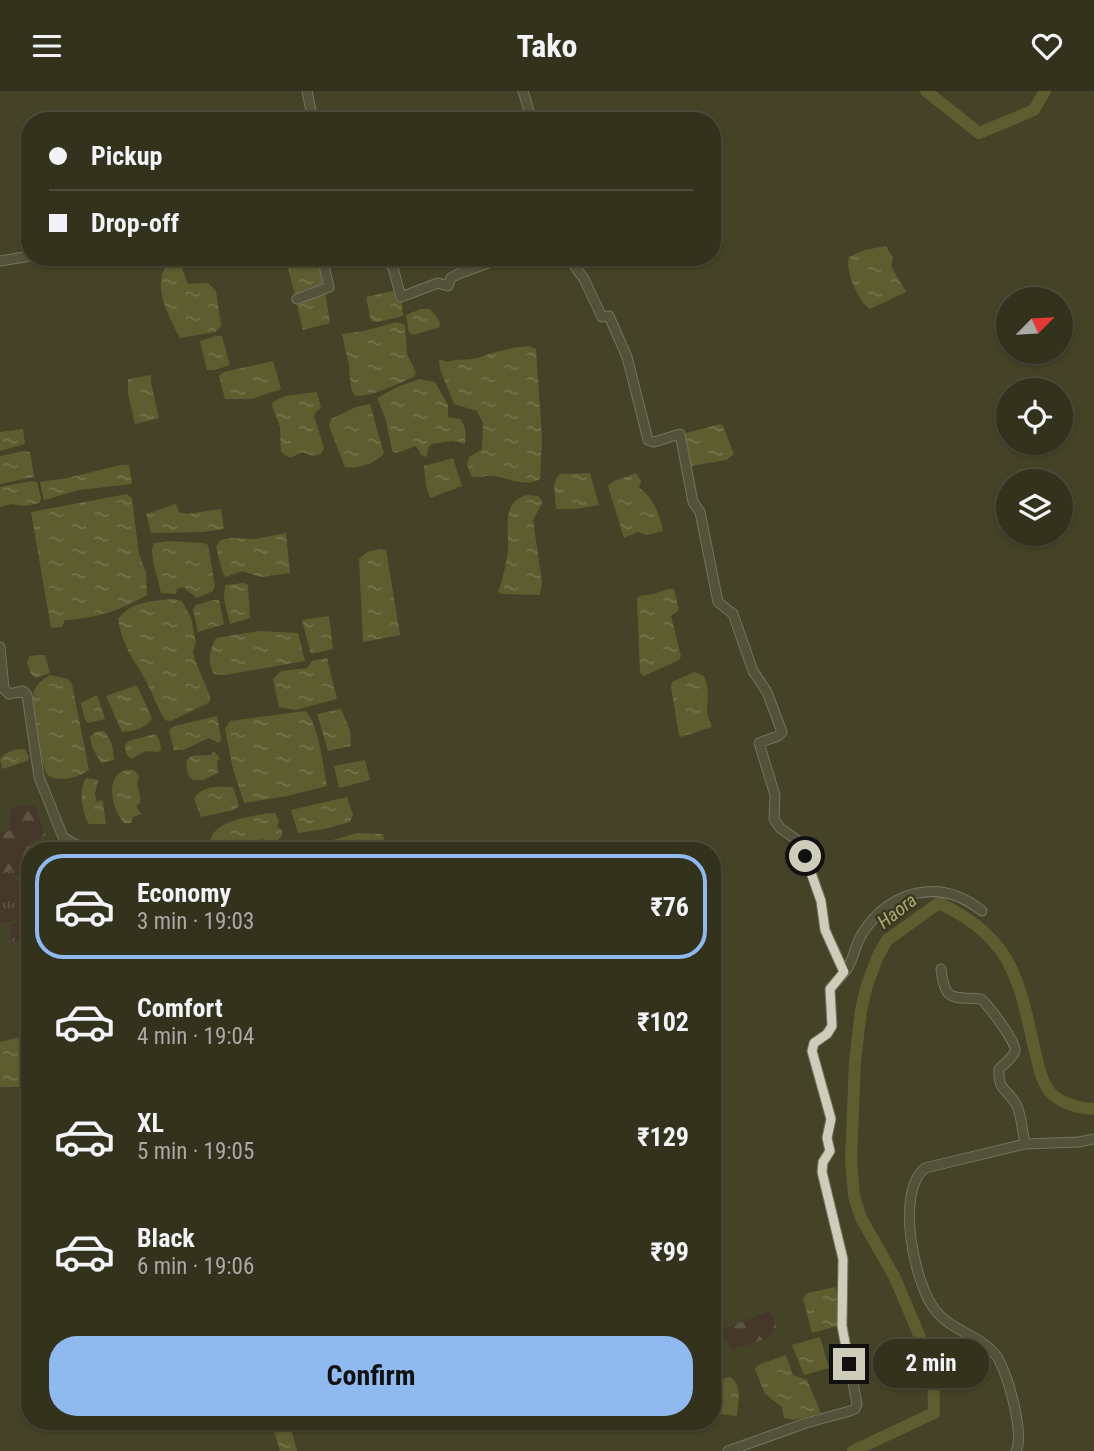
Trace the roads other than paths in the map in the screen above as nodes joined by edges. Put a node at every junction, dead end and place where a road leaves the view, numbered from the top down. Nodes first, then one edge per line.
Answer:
1 (307, 91) edge
2 (523, 91) edge
3 (311, 112) edge
4 (529, 112) edge
5 (21, 258) edge
6 (0, 261) edge
7 (324, 266) edge
8 (392, 266) edge
9 (480, 266) edge
10 (575, 266) edge
11 (297, 299) dead end
12 (0, 647) edge
13 (71, 842) edge
14 (982, 911) dead end
15 (941, 969) dead end
16 (844, 972) junction
17 (1094, 1139) edge
18 (1026, 1143) junction
19 (728, 1451) edge
20 (1016, 1451) edge

1 - 3 street
2 - 4 street
5 - 6 street
7 - 11 street
8 - 9 street
10 - 16 street
12 - 13 street
14 - 16 street
15 - 18 street
16 - 19 street
17 - 18 street
18 - 20 street

